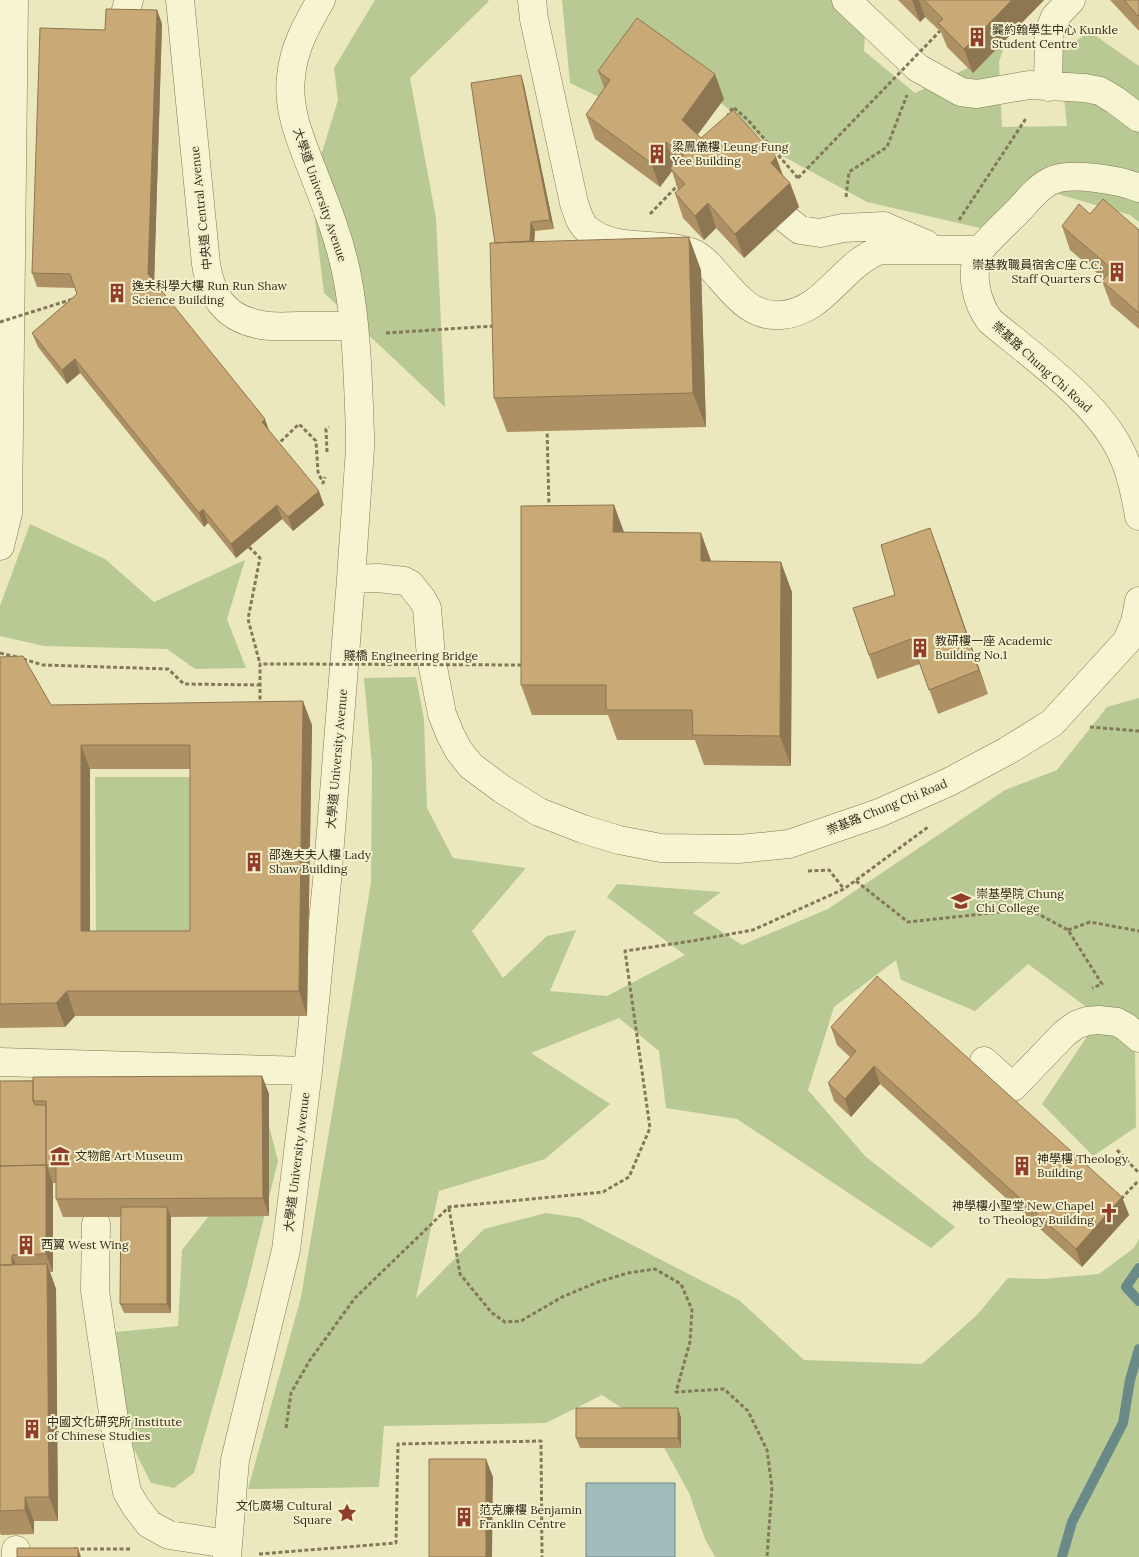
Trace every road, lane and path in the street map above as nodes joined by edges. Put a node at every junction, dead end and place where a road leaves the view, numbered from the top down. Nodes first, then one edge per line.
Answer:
1 (14, 0) edge
2 (180, 0) edge
3 (321, 0) edge
4 (846, 0) edge
5 (1071, 0) edge
6 (533, 10) edge
7 (940, 31) edge
8 (918, 68) junction
9 (1048, 87) junction
10 (1139, 118) edge
11 (722, 123) edge
12 (1139, 188) edge
13 (786, 219) edge
14 (843, 228) junction
15 (939, 250) junction
16 (980, 250) junction
17 (78, 297) edge
18 (0, 322) edge
19 (504, 325) edge
20 (354, 326) junction
21 (408, 331) dead end
22 (547, 422) edge
23 (333, 428) dead end
24 (276, 446) edge
25 (327, 457) dead end
26 (328, 472) dead end
27 (1139, 516) edge
28 (550, 517) edge
29 (0, 546) edge
30 (249, 546) edge
31 (351, 579) junction
32 (1139, 601) edge
33 (0, 653) edge
34 (260, 664) junction
35 (532, 665) edge
36 (260, 685) junction
37 (260, 710) edge
38 (1052, 723) junction
39 (1139, 731) edge
40 (930, 826) dead end
41 (856, 880) junction
42 (1068, 930) junction
43 (1139, 932) edge
44 (1102, 984) dead end
45 (1139, 1038) edge
46 (984, 1061) dead end
47 (0, 1062) edge
48 (308, 1071) junction
49 (1118, 1150) dead end
50 (1139, 1173) edge
51 (1139, 1180) edge
52 (1115, 1204) edge
53 (449, 1208) junction
54 (96, 1224) edge
55 (286, 1428) dead end
56 (66, 1549) edge
57 (138, 1549) dead end
58 (228, 1550) edge
59 (259, 1554) dead end
60 (542, 1557) edge
61 (767, 1557) edge

1 - 29 street
2 - 20 street, 中央道 Central Avenue
3 - 20 street, 大學道 University Avenue
4 - 8 street
5 - 9 street
6 - 15 street
7 - 11 path, bridge
8 - 9 street
8 - 14 path
9 - 10 street
9 - 15 path
12 - 16 street
13 - 14 street
14 - 15 street
15 - 16 street
16 - 27 street, 崇基路 Chung Chi Road
17 - 18 path, bridge
19 - 21 path
20 - 31 street, 大學道 University Avenue
22 - 28 path
23 - 25 path
24 - 26 path
30 - 34 path
31 - 38 street, 崇基路 Chung Chi Road
31 - 48 street, 大學道 University Avenue
32 - 38 street, 崇基路 Chung Chi Road
33 - 36 path
34 - 35 path, 賤橋 Engineering Bridge, bridge
34 - 36 path
36 - 37 path
38 - 39 path
40 - 41 path
41 - 42 path
41 - 53 path
42 - 43 path
42 - 44 path
45 - 46 street
47 - 48 street
48 - 58 street, 大學道 University Avenue
49 - 50 path
51 - 52 path
53 - 55 path
53 - 61 path
54 - 58 street
56 - 57 path
59 - 60 path

